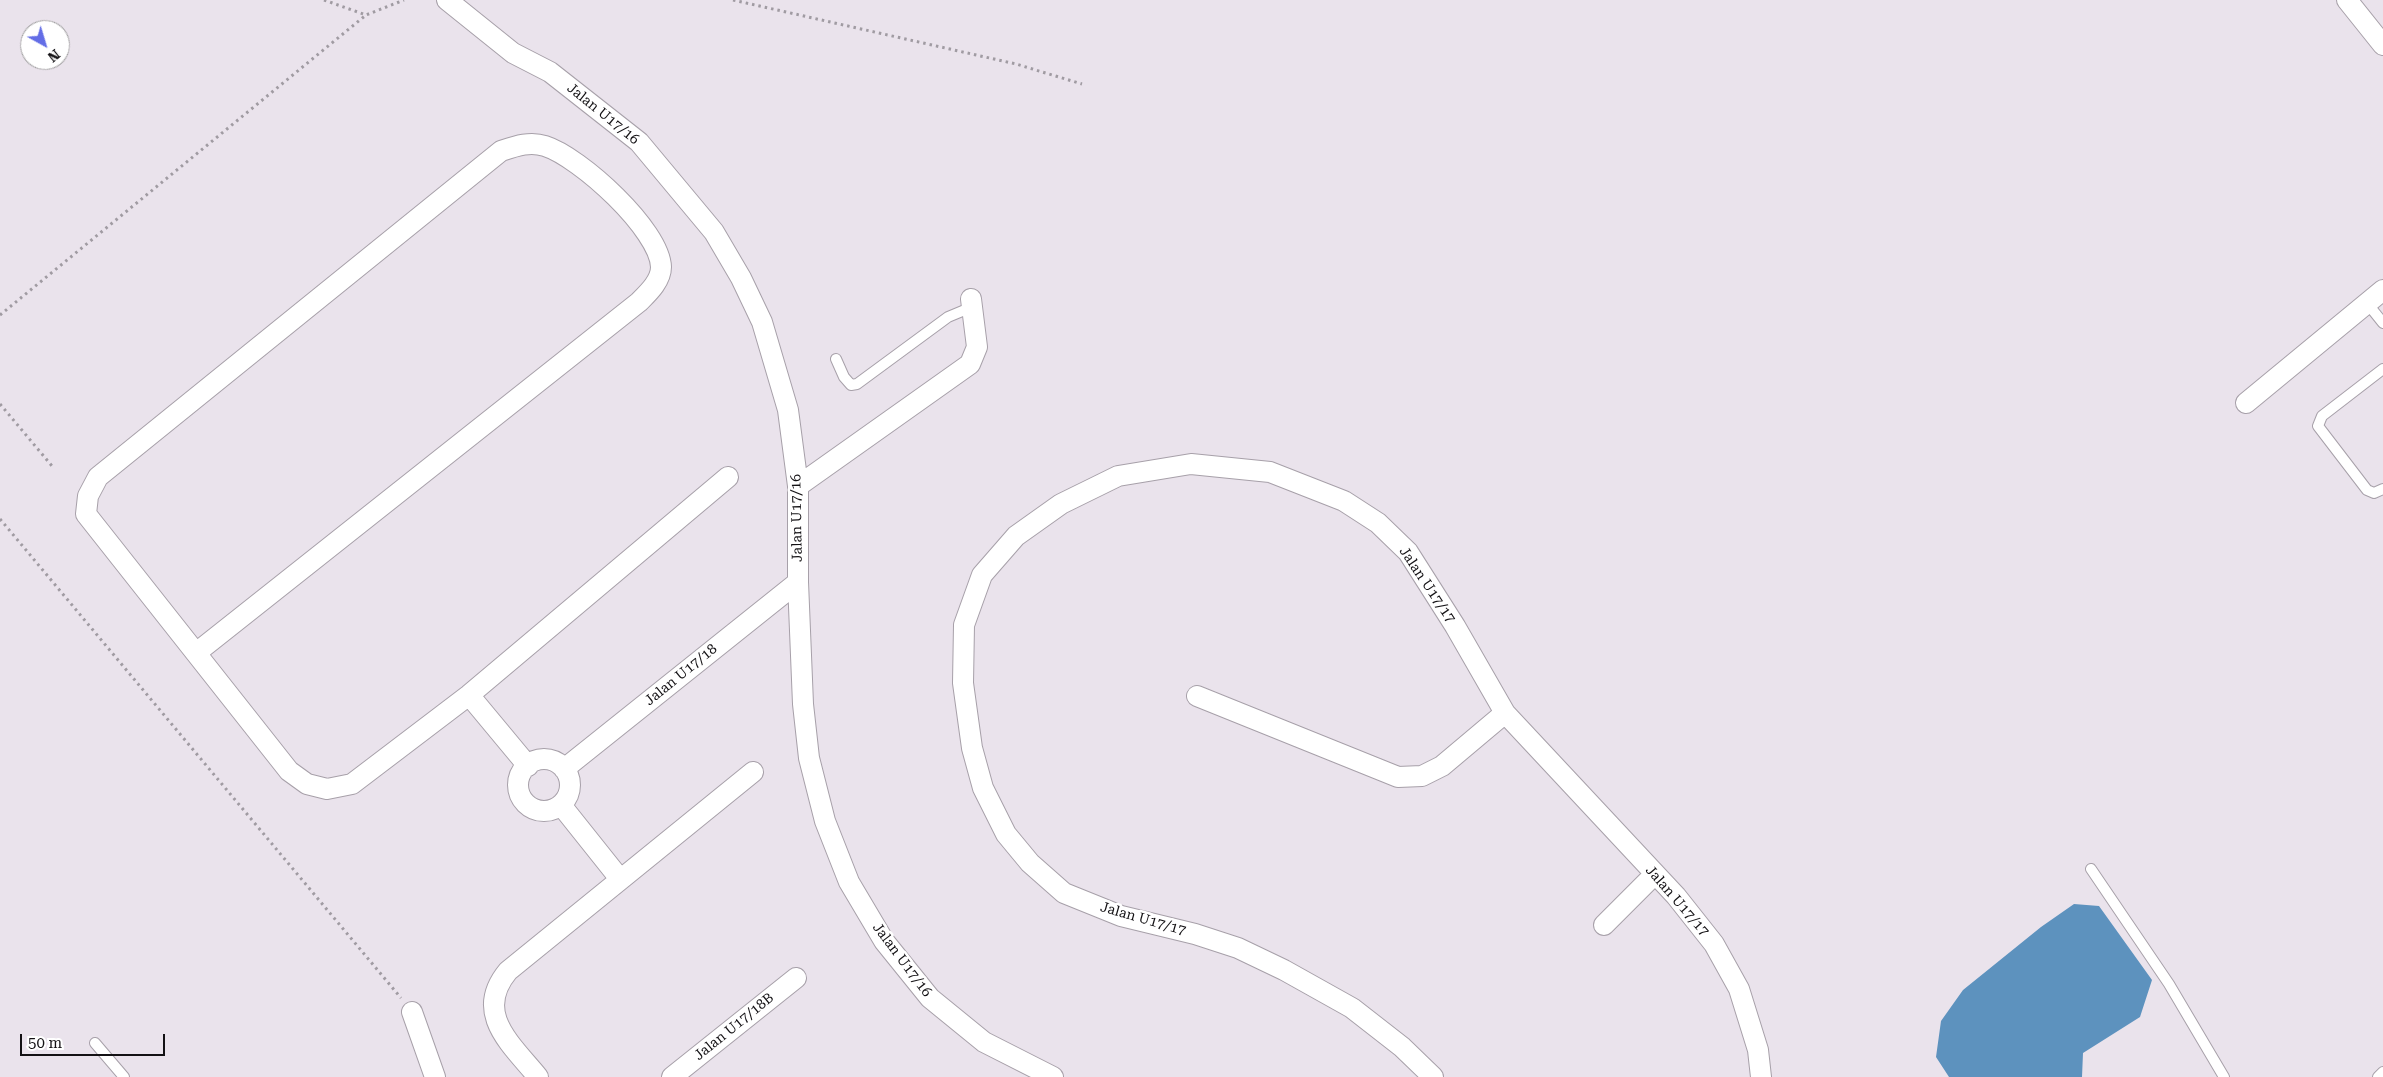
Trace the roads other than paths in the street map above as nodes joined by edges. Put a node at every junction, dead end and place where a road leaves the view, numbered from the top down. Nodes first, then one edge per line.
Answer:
1 (447, 0) edge
2 (2346, 0) edge
3 (2383, 45) edge
4 (2383, 290) edge
5 (971, 303) joint
6 (2367, 303) junction
7 (2383, 324) edge
8 (836, 359) dead end
9 (2383, 369) edge
10 (2246, 403) dead end
11 (728, 477) dead end
12 (798, 486) junction
13 (2383, 489) edge
14 (798, 582) junction
15 (196, 653) junction
16 (469, 696) junction
17 (1197, 696) dead end
18 (1506, 713) junction
19 (528, 766) junction
20 (564, 769) junction
21 (753, 772) dead end
22 (561, 805) junction
23 (2091, 869) dead end
24 (1655, 874) junction
25 (620, 879) junction
26 (1604, 925) dead end
27 (796, 978) dead end
28 (412, 1012) road end
29 (95, 1043) dead end
30 (2383, 1072) edge
31 (124, 1077) edge
32 (435, 1077) edge
33 (538, 1077) edge
34 (672, 1077) edge
35 (1053, 1077) edge
36 (1433, 1077) edge
37 (1761, 1077) edge
38 (2224, 1077) edge
39 (2378, 1077) edge

1 - 12 street, Jalan U17/16
2 - 3 street
4 - 6 street
5 - 8 lane
5 - 12 street
6 - 7 lane
6 - 10 street
9 - 13 lane
11 - 16 street
12 - 14 street, Jalan U17/16
14 - 20 street, Jalan U17/18
14 - 35 street, Jalan U17/16
15 - 15 street
15 - 16 street
16 - 19 street
17 - 18 street
18 - 24 street, Jalan U17/17
18 - 36 street, Jalan U17/17
19 - 20 street
19 - 22 street
20 - 22 street
21 - 25 street
22 - 25 street
23 - 38 lane
24 - 26 street
24 - 37 street, Jalan U17/17
25 - 33 street
27 - 34 street, Jalan U17/18B
28 - 32 street
29 - 31 lane
30 - 39 lane

